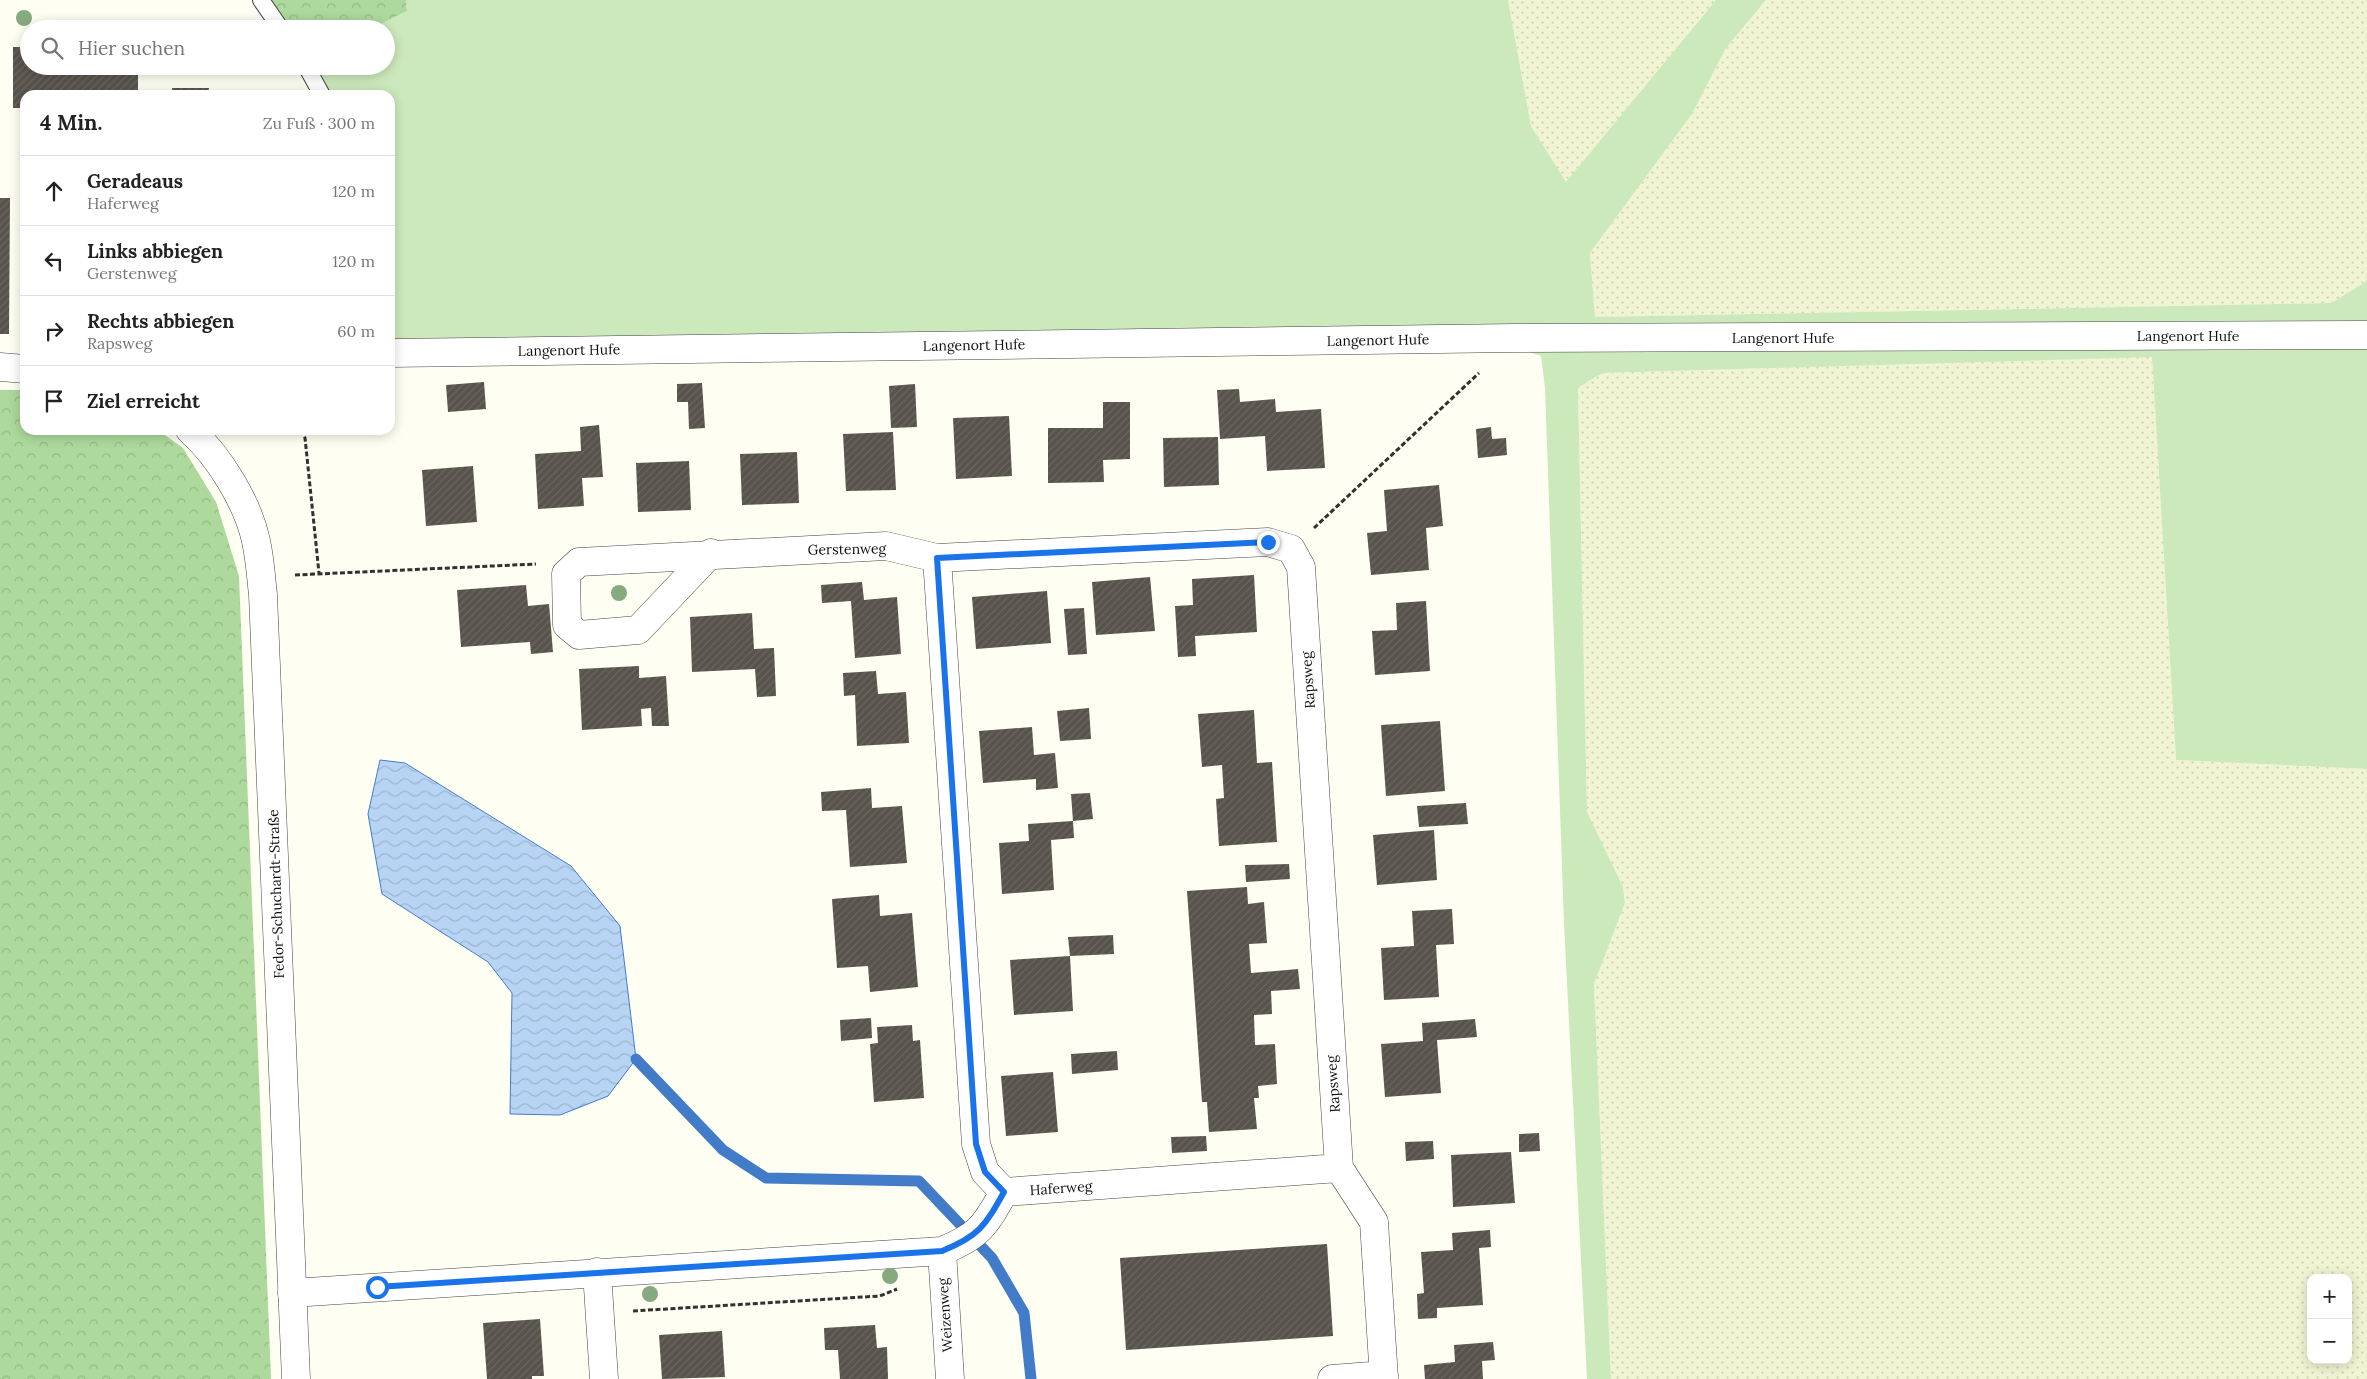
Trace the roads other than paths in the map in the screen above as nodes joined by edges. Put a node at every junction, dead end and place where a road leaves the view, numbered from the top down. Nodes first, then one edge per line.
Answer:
1 (261, 0) edge
2 (275, 20) edge
3 (311, 75) edge
4 (319, 90) edge
5 (2367, 335) edge
6 (395, 353) edge
7 (0, 367) edge
8 (20, 369) edge
9 (195, 435) edge
10 (711, 553) junction
11 (937, 558) junction
12 (1339, 1168) junction
13 (1004, 1192) junction
14 (942, 1262) junction
15 (597, 1272) junction
16 (292, 1293) junction
17 (1384, 1377) edge
18 (296, 1379) edge
19 (604, 1379) edge
20 (950, 1379) edge
21 (1332, 1379) edge

1 - 2 lane
3 - 4 lane
5 - 6 street, Langenort Hufe
7 - 8 street
9 - 16 street, Fedor-Schuchardt-Straße
10 - 10 street, Gerstenweg
10 - 11 street, Gerstenweg
11 - 12 street, Rapsweg
11 - 13 street
12 - 13 street, Haferweg
12 - 17 street
13 - 14 street
14 - 15 street
14 - 20 street, Weizenweg
15 - 16 street
15 - 19 street
16 - 18 street, Fedor-Schuchardt-Straße
17 - 21 street

